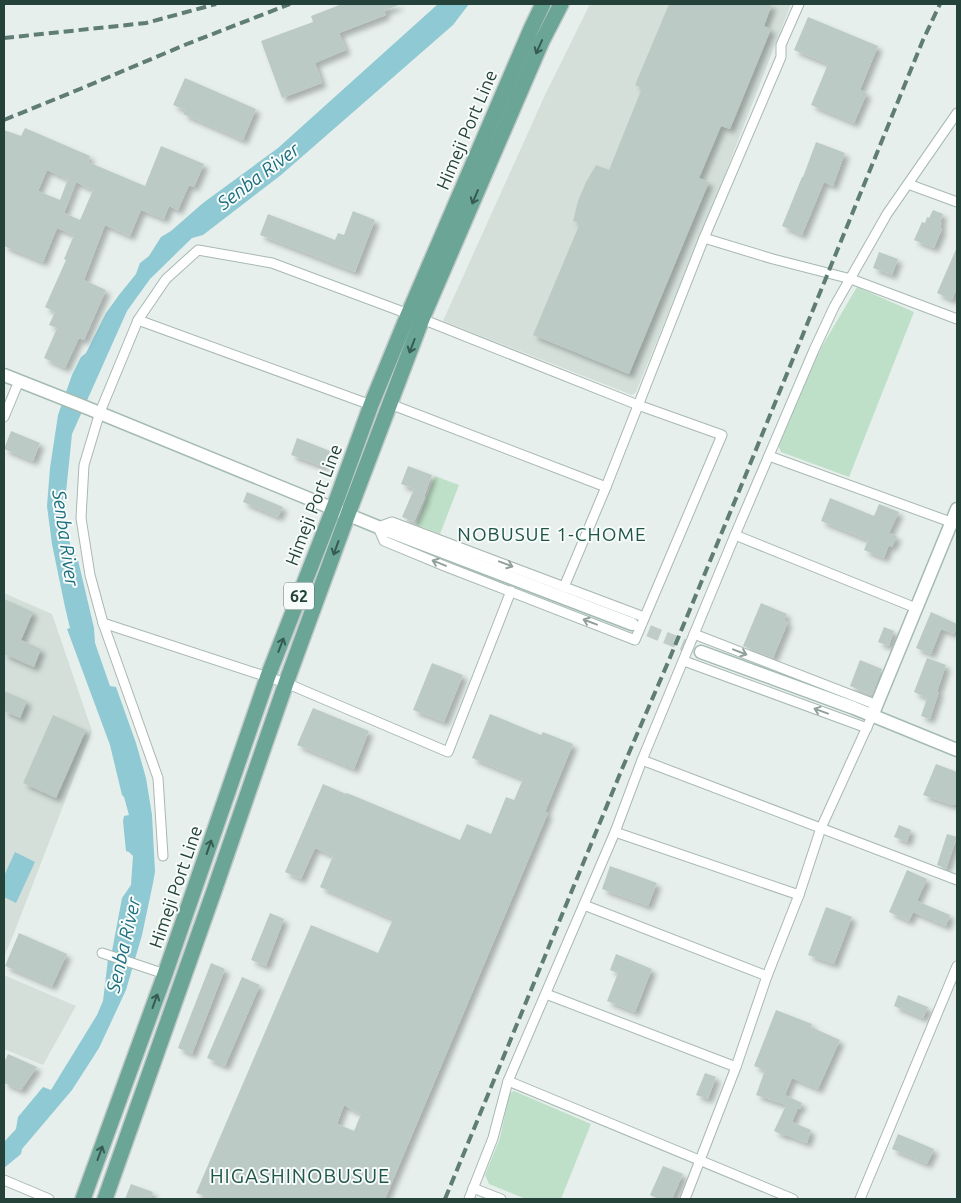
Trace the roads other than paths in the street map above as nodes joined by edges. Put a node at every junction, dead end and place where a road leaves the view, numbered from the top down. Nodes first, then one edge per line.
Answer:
1 (543, 4) edge
2 (561, 4) edge
3 (799, 4) edge
4 (957, 113) edge
5 (908, 184) junction
6 (957, 202) edge
7 (704, 238) junction
8 (851, 279) junction
9 (415, 317) junction
10 (957, 319) edge
11 (138, 320) junction
12 (4, 375) edge
13 (18, 381) junction
14 (390, 404) junction
15 (371, 405) junction
16 (638, 405) junction
17 (100, 412) junction
18 (4, 416) edge
19 (769, 456) junction
20 (606, 487) junction
21 (334, 508) junction
22 (957, 509) edge
23 (348, 514) junction
24 (955, 524) edge
25 (378, 527) junction
26 (735, 535) junction
27 (564, 587) junction
28 (511, 592) junction
29 (916, 608) junction
30 (644, 617) junction
31 (103, 623) junction
32 (632, 624) tunnel mouth
33 (694, 634) junction
34 (701, 652) tunnel mouth
35 (684, 661) junction
36 (268, 676) junction
37 (286, 683) junction
38 (874, 710) junction
39 (866, 728) junction
40 (957, 750) edge
41 (642, 760) junction
42 (821, 828) junction
43 (615, 832) junction
44 (163, 856) dead end
45 (957, 880) edge
46 (798, 895) junction
47 (584, 906) junction
48 (102, 953) dead end
49 (956, 972) edge
50 (165, 974) junction
51 (768, 976) junction
52 (546, 994) junction
53 (736, 1067) junction
54 (508, 1081) junction
55 (700, 1161) junction
56 (4, 1180) edge
57 (473, 1188) junction
58 (49, 1199) edge
59 (84, 1199) edge
60 (105, 1199) edge
61 (469, 1199) edge
62 (501, 1199) edge
63 (685, 1199) edge
64 (793, 1199) edge
65 (860, 1199) edge

1 - 9 main road, Himeji Port Line / 62
2 -> 9 main road, Himeji Port Line / 62
3 - 7 street
4 - 5 street
5 - 6 street
5 - 8 street
7 - 8 street
7 - 16 street
8 - 10 street
8 - 19 street
9 - 11 street
9 -> 14 main road, Himeji Port Line / 62
9 - 15 main road, Himeji Port Line / 62
9 - 16 street
11 - 15 street
11 - 17 street
12 - 13 street
13 - 17 street
13 - 18 street
14 - 20 street
14 - 23 main road, Himeji Port Line / 62
15 - 21 main road, Himeji Port Line / 62
16 - 20 street
16 - 30 street
17 - 21 street
17 - 31 street
19 - 24 street
19 - 26 street
20 - 27 street
21 - 23 street
36 -> 21 main road, Himeji Port Line / 62
22 - 24 street
23 - 25 street
23 -> 37 main road, Himeji Port Line / 62
24 - 29 street
25 -> 27 street
28 -> 25 street
25 - 32 street
26 - 29 street
26 - 33 street
27 - 30 street
30 -> 28 street
28 - 37 street
29 - 38 street
31 - 36 street
31 - 44 street
33 - 35 street
33 -> 38 street
34 - 38 street
39 -> 35 street
35 - 41 street
36 - 37 street
50 -> 36 main road, Himeji Port Line / 62
37 - 60 main road, Himeji Port Line / 62
38 - 39 street
38 - 40 street
39 - 42 street
41 - 42 street
41 - 43 street
42 - 45 street
42 - 46 street
43 - 46 street
43 - 47 street
46 - 51 street
47 - 51 street
47 - 52 street
48 - 50 street
49 - 65 street
59 -> 50 main road, Himeji Port Line / 62
51 - 53 street
52 - 53 street
52 - 54 street
53 - 55 street
54 - 55 street
54 - 57 street
55 - 63 street
55 - 64 street
56 - 58 street
57 - 61 street
57 - 62 street

